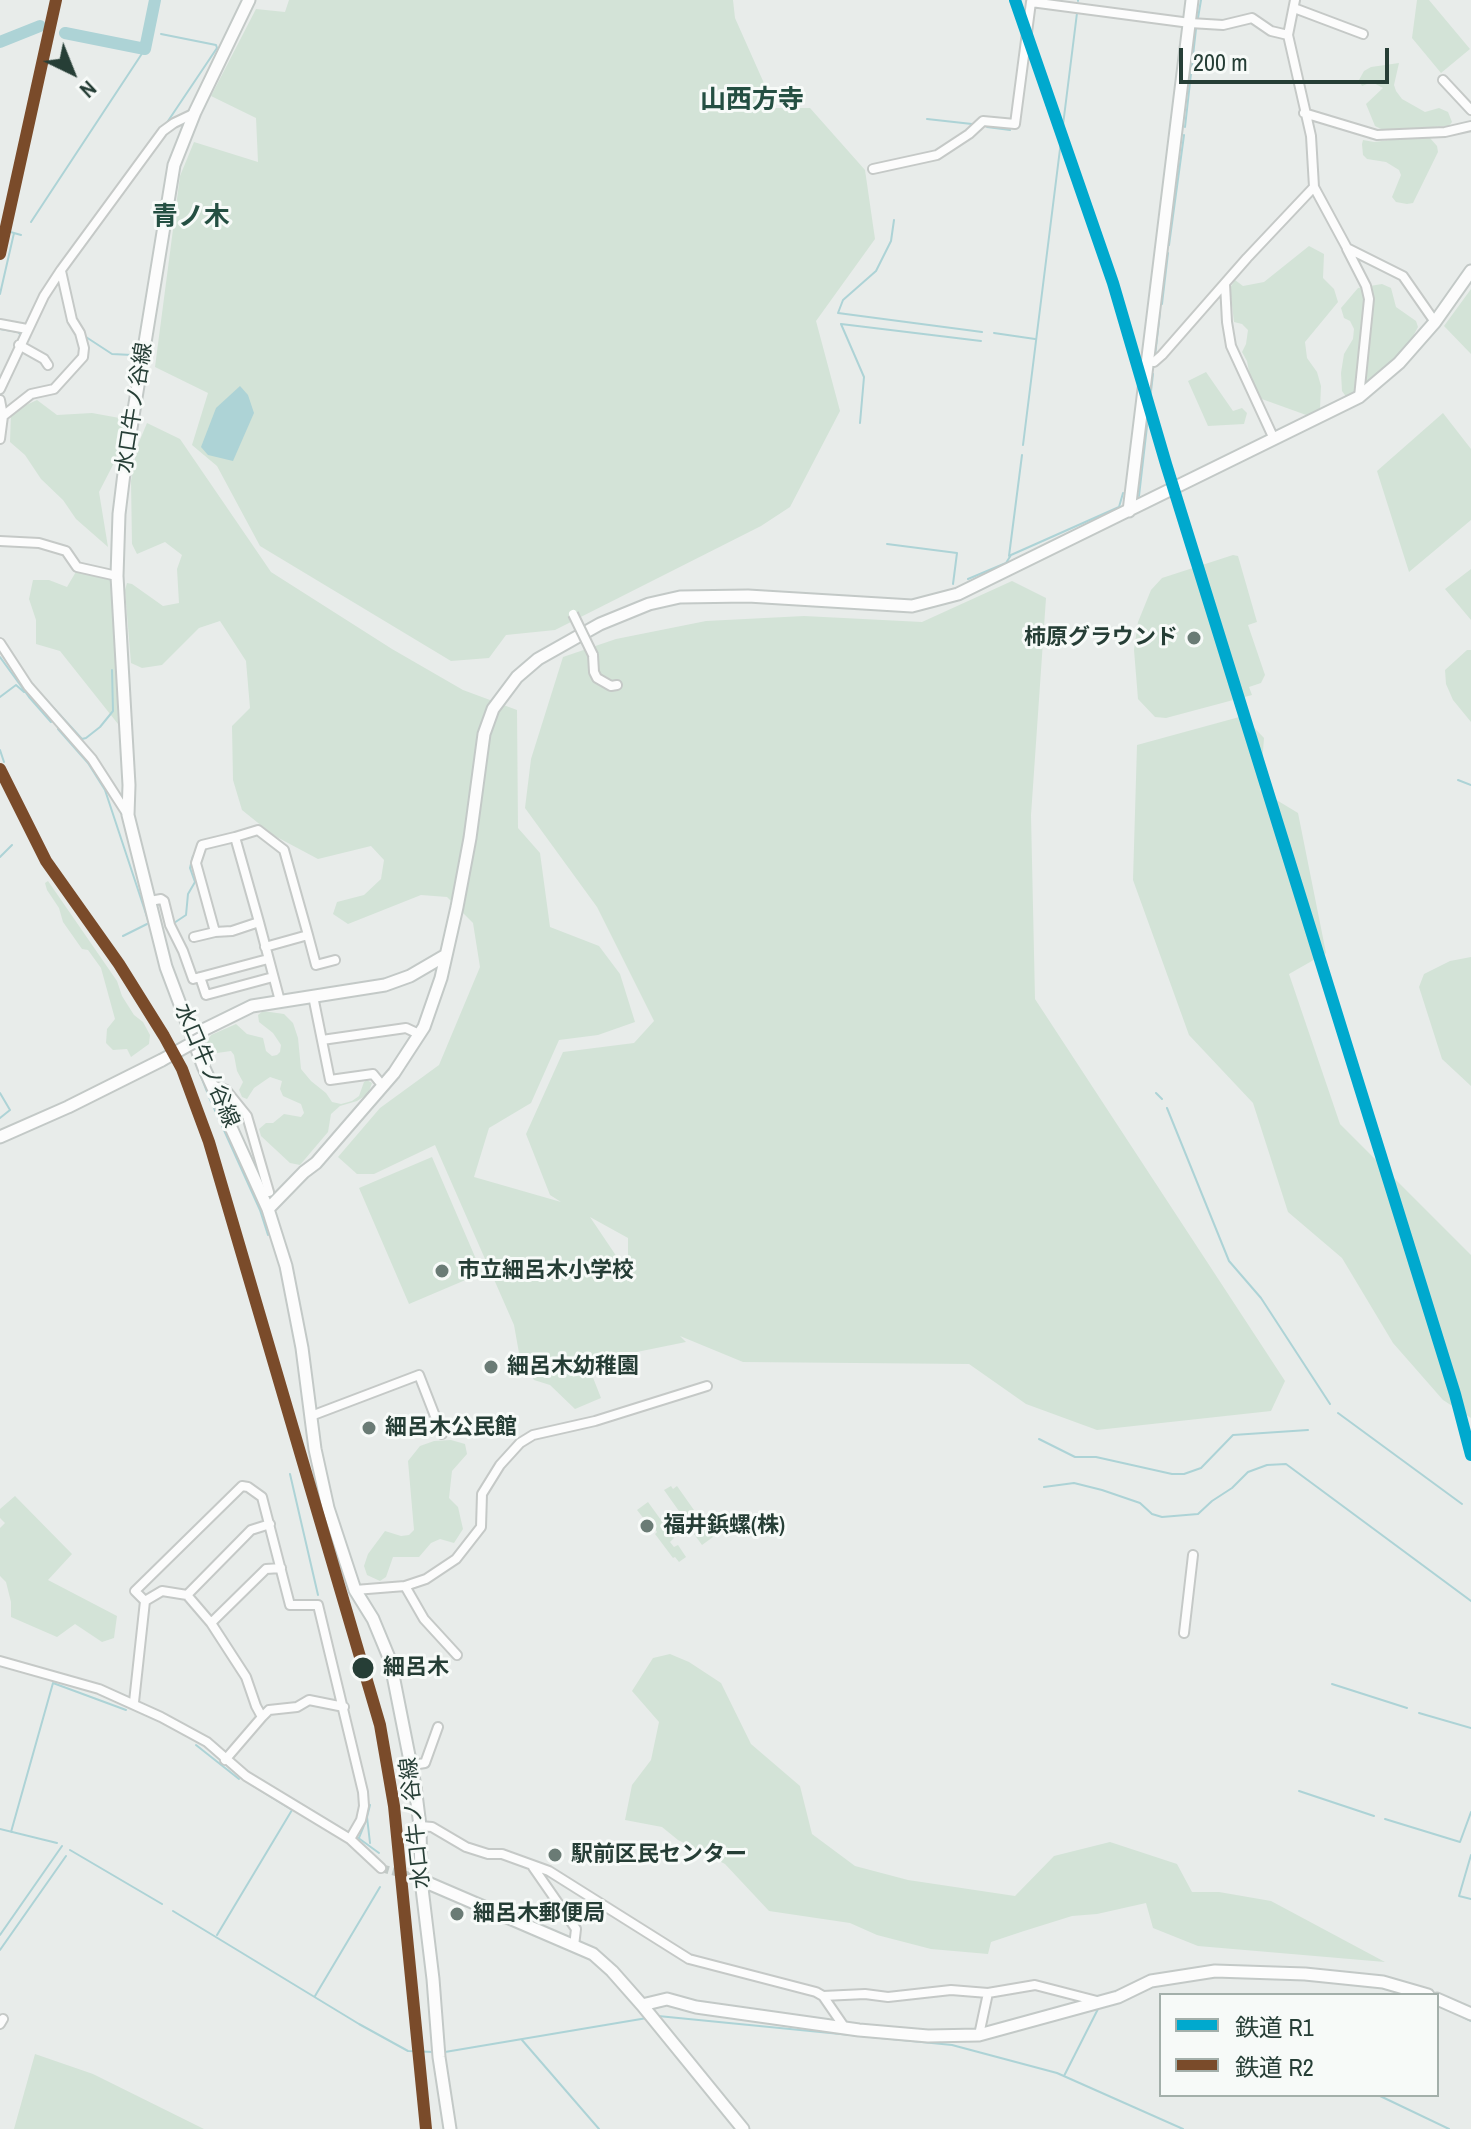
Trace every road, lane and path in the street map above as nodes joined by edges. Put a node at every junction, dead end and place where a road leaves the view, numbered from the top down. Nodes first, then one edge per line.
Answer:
1 (249, 0) edge
2 (1192, 0) edge
3 (1295, 4) edge
4 (1190, 23) junction
5 (1363, 34) dead end
6 (1288, 35) junction
7 (1443, 80) dead end
8 (1471, 110) edge
9 (195, 112) junction
10 (1304, 113) junction
11 (1471, 126) edge
12 (873, 169) dead end
13 (1314, 187) junction
14 (1347, 248) junction
15 (61, 270) junction
16 (1471, 271) edge
17 (1225, 284) junction
18 (1435, 322) junction
19 (0, 324) edge
20 (27, 329) junction
21 (19, 345) junction
22 (1147, 361) junction
23 (48, 365) dead end
24 (0, 389) edge
25 (1359, 397) junction
26 (0, 400) edge
27 (3, 416) junction
28 (0, 439) edge
29 (1274, 439) junction
30 (1129, 511) junction
31 (0, 541) edge
32 (117, 576) junction
33 (573, 614) dead end
34 (0, 643) edge
35 (617, 685) dead end
36 (128, 815) junction
37 (235, 837) junction
38 (150, 901) junction
39 (259, 922) junction
40 (215, 932) junction
41 (308, 935) junction
42 (194, 937) dead end
43 (265, 947) junction
44 (446, 955) junction
45 (268, 959) junction
46 (335, 960) dead end
47 (231, 969) junction
48 (200, 977) junction
49 (273, 977) junction
50 (236, 987) junction
51 (313, 996) junction
52 (280, 1001) junction
53 (419, 1034) junction
54 (322, 1040) junction
55 (212, 1085) junction
56 (382, 1085) junction
57 (0, 1137) edge
58 (262, 1165) junction
59 (249, 1170) junction
60 (269, 1192) dead end
61 (268, 1209) junction
62 (707, 1386) dead end
63 (311, 1416) junction
64 (442, 1434) dead end
65 (270, 1524) junction
66 (1193, 1555) dead end
67 (281, 1568) junction
68 (405, 1586) junction
69 (355, 1590) junction
70 (187, 1595) junction
71 (145, 1601) junction
72 (211, 1623) junction
73 (1184, 1633) dead end
74 (457, 1655) dead end
75 (0, 1661) edge
76 (134, 1702) junction
77 (344, 1707) junction
78 (262, 1717) junction
79 (438, 1727) dead end
80 (225, 1760) junction
81 (412, 1765) junction
82 (420, 1826) junction
83 (350, 1839) junction
84 (533, 1867) junction
85 (381, 1868) tunnel mouth
86 (415, 1878) junction
87 (574, 1946) junction
88 (988, 1993) junction
89 (1421, 1993) edge
90 (823, 1996) junction
91 (1439, 2000) edge
92 (1097, 2001) junction
93 (642, 2005) junction
94 (1471, 2014) edge
95 (845, 2028) junction
96 (979, 2035) junction
97 (450, 2129) edge
98 (743, 2129) edge

1 - 9 street, 水口牛ノ谷線
2 - 4 street
3 - 5 street
3 - 6 street
4 - 6 street
4 - 12 street
4 - 22 street
6 - 10 street
7 - 8 street
9 - 15 street
9 - 32 street, 水口牛ノ谷線
10 - 11 street
10 - 13 street
13 - 14 street
13 - 17 street
14 - 18 street
14 - 25 street
15 - 20 street
15 - 27 street
16 - 18 street
17 - 22 street
17 - 29 street
18 - 25 street
19 - 20 street
20 - 21 street
21 - 23 street
21 - 24 street
22 - 30 street
25 - 29 street
26 - 27 street
27 - 28 street
29 - 30 street
30 - 44 street
31 - 32 street
32 - 36 street, 水口牛ノ谷線
33 - 35 street, bridge
34 - 36 street
36 - 38 street, 水口牛ノ谷線
37 - 39 street
37 - 40 street
37 - 41 street
38 - 48 street
38 - 55 street, 水口牛ノ谷線
39 - 40 street
39 - 43 street
40 - 42 street
41 - 43 street
41 - 46 street
43 - 45 street
44 - 51 street
44 - 53 street
45 - 47 street
45 - 49 street
47 - 48 street
47 - 50 street
48 - 50 street
49 - 50 street
49 - 52 street
51 - 52 street
51 - 54 street
52 - 57 street, bridge
53 - 54 street
53 - 56 street
54 - 56 street
55 - 58 street
55 - 59 street, 水口牛ノ谷線
56 - 61 street
58 - 59 street
58 - 60 street
59 - 61 street, 水口牛ノ谷線
61 - 63 street, 水口牛ノ谷線
62 - 68 street
63 - 64 street
63 - 69 street, 水口牛ノ谷線
65 - 67 street
65 - 70 street
65 - 71 street
66 - 73 street
67 - 72 street
67 - 77 street
68 - 69 street
68 - 74 street
69 - 81 street, 水口牛ノ谷線
70 - 71 street
70 - 72 street
71 - 76 street
72 - 78 street
75 - 76 street
76 - 80 street
77 - 78 street
77 - 83 street
78 - 80 street
79 - 81 street
80 - 83 street
81 - 82 street, 水口牛ノ谷線
82 - 84 street
82 - 86 street, 水口牛ノ谷線
83 - 85 street
84 - 87 street
84 - 90 street
86 - 87 street
86 - 97 street, 水口牛ノ谷線
87 - 93 street
88 - 90 street
88 - 92 street
88 - 96 street
89 - 92 street
90 - 95 street
91 - 94 street
92 - 96 street
93 - 95 street
93 - 98 street
95 - 96 street

